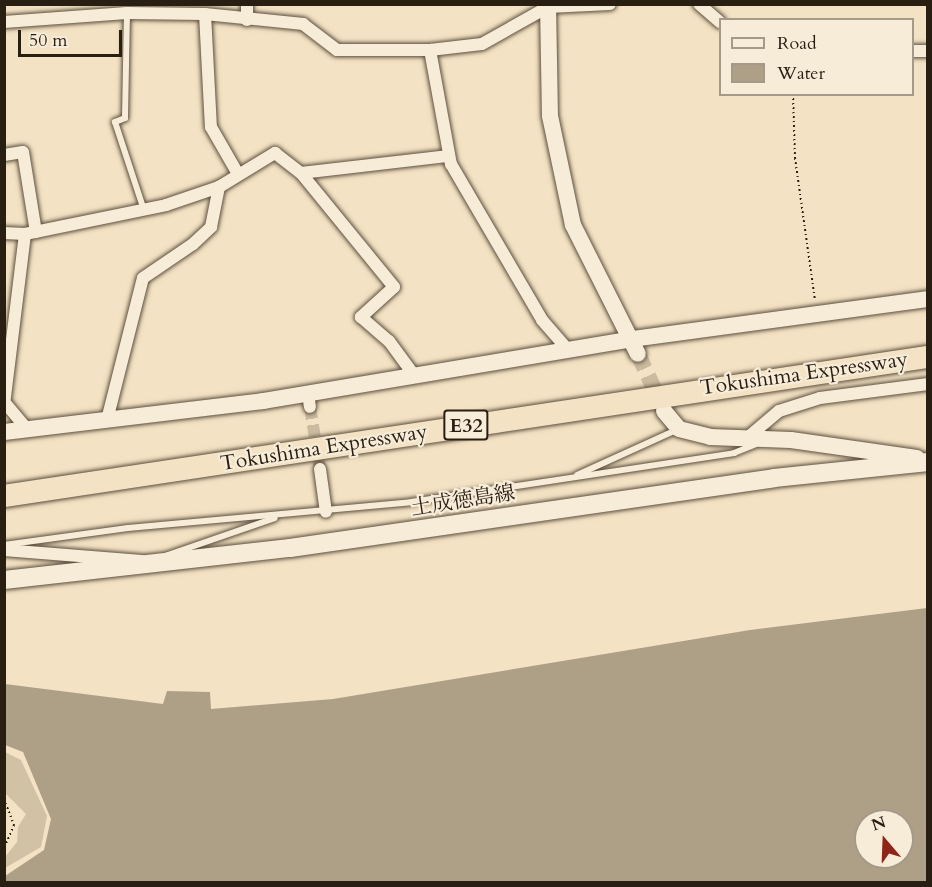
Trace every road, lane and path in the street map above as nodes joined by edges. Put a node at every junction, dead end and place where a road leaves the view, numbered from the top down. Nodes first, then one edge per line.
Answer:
1 (247, 4) edge
2 (610, 4) edge
3 (699, 4) edge
4 (548, 6) edge
5 (127, 13) junction
6 (205, 14) junction
7 (247, 20) junction
8 (719, 21) edge
9 (4, 22) edge
10 (430, 50) junction
11 (794, 96) edge
12 (4, 155) edge
13 (449, 156) junction
14 (301, 173) junction
15 (238, 174) junction
16 (219, 188) junction
17 (144, 210) junction
18 (4, 232) edge
19 (31, 233) junction
20 (927, 299) edge
21 (817, 313) junction
22 (635, 347) junction
23 (568, 350) junction
24 (927, 357) edge
25 (414, 375) junction
26 (927, 384) edge
27 (5, 405) edge
28 (664, 411) tunnel mouth
29 (107, 420) junction
30 (679, 429) junction
31 (28, 430) junction
32 (4, 432) edge
33 (747, 438) junction
34 (768, 439) junction
35 (927, 461) edge
36 (320, 469) tunnel mouth
37 (571, 478) junction
38 (4, 496) edge
39 (326, 512) junction
40 (277, 517) junction
41 (4, 545) edge
42 (4, 550) edge
43 (152, 564) junction
44 (4, 580) edge
45 (4, 799) edge
46 (4, 849) edge

1 - 7 street
2 - 4 street
3 - 8 street
4 - 10 street
4 - 22 street
5 - 6 street
5 - 9 street
5 - 17 lane
6 - 7 street
6 - 15 street
7 - 10 street
10 - 13 street
11 - 21 path
12 - 19 street
13 - 14 street
13 - 23 street
14 - 15 street
14 - 25 street
15 - 16 street
16 - 17 street
16 - 29 street
17 - 19 street
18 - 19 street
19 - 27 street
20 - 21 street
21 - 22 street
22 - 23 street
23 - 25 street
24 - 38 highway, Tokushima Expressway / E32
25 - 29 street
26 - 33 street
27 - 31 street
28 - 30 street
29 - 31 street
30 - 33 street
30 - 37 lane
31 - 32 street
33 - 34 street
34 - 35 street
34 - 37 lane
35 - 43 main road, 土成徳島線
36 - 39 street
37 - 39 lane
39 - 40 lane
40 - 41 lane
40 - 43 lane
42 - 43 street
43 - 44 main road, 土成徳島線
45 - 46 path

